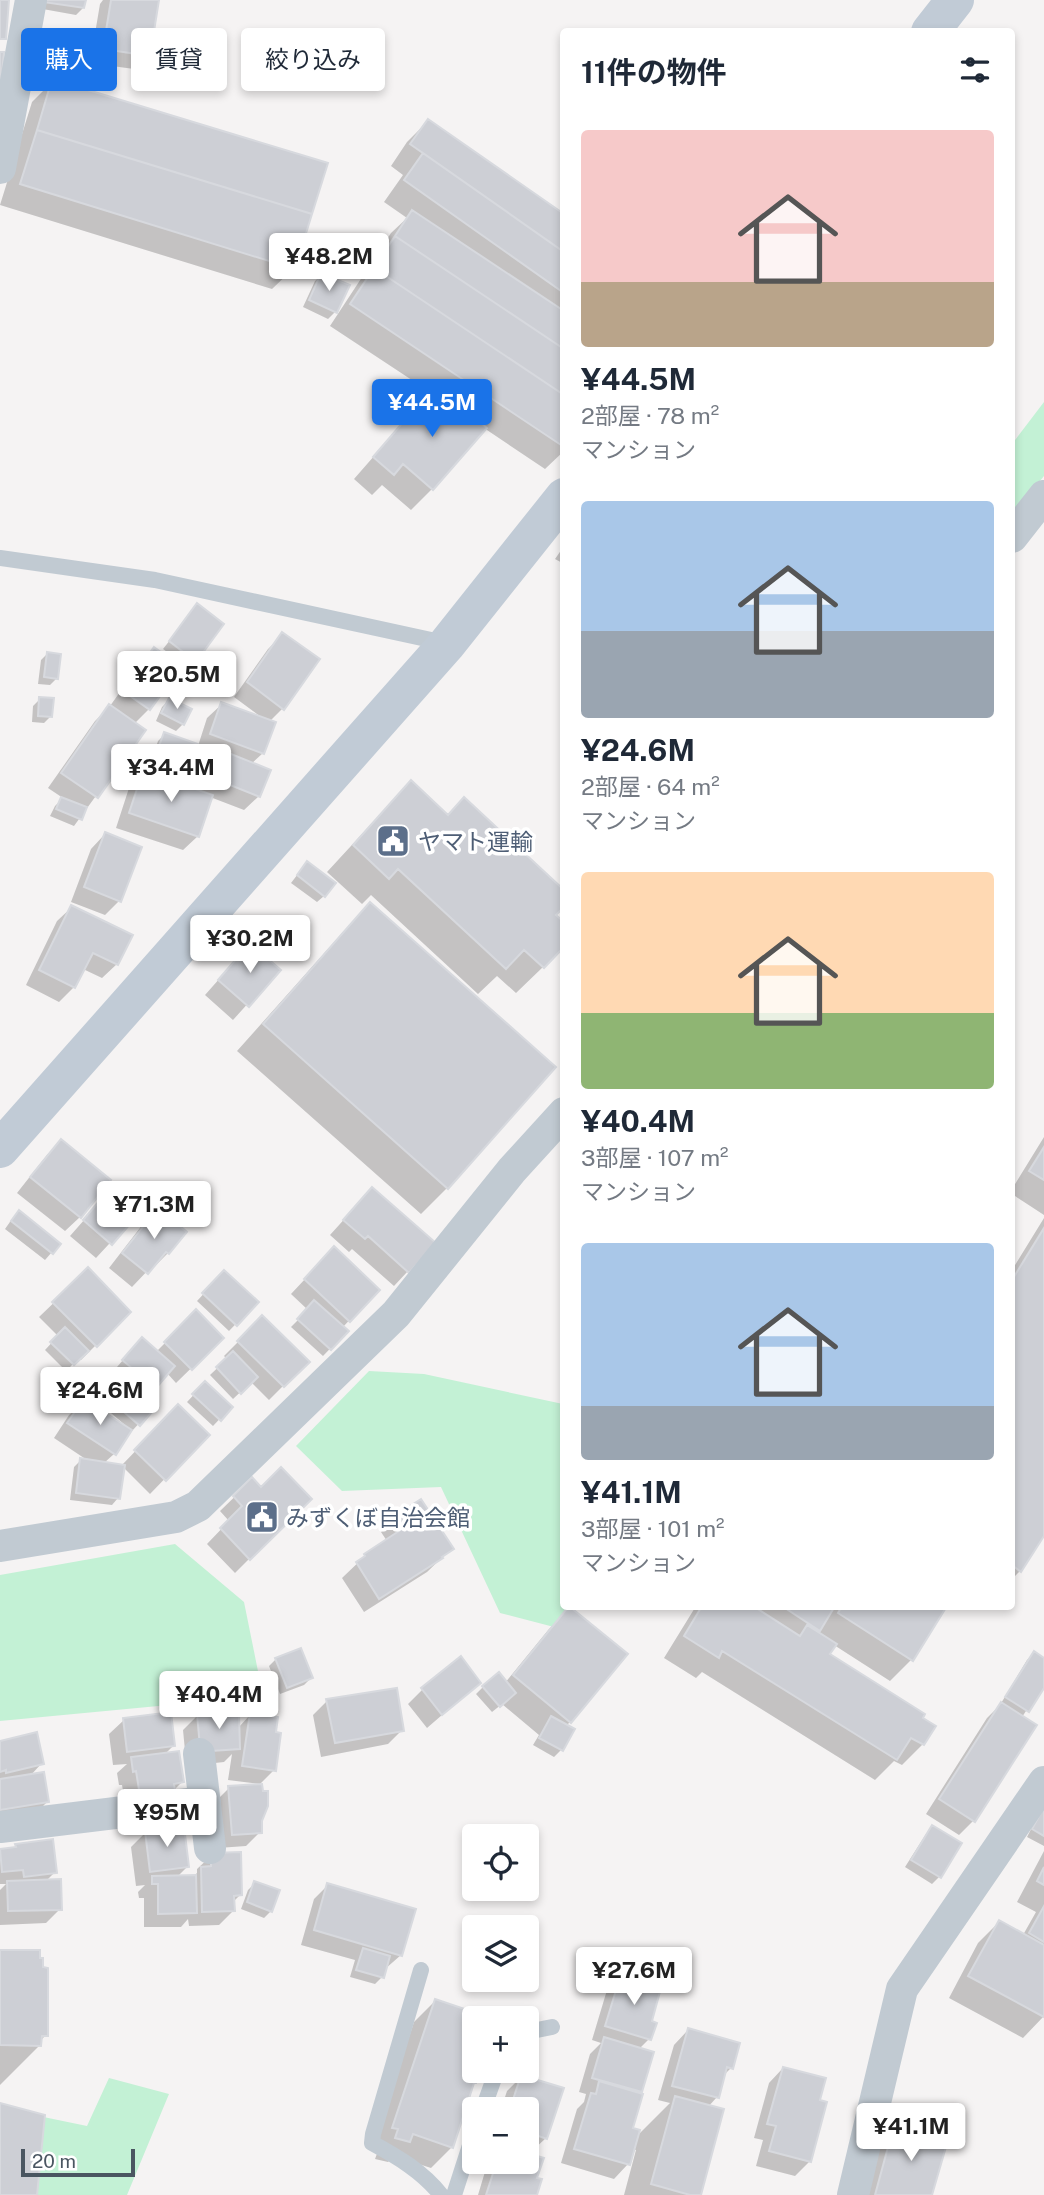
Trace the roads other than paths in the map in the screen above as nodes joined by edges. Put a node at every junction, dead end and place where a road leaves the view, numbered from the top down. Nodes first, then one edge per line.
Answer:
1 (31, 0) edge
2 (955, 0) edge
3 (933, 28) edge
4 (0, 168) edge
5 (1044, 496) edge
6 (560, 502) edge
7 (1015, 533) edge
8 (0, 558) edge
9 (447, 644) junction
10 (560, 1117) edge
11 (0, 1149) edge
12 (0, 1546) edge
13 (200, 1754) dead end
14 (1044, 1782) edge
15 (205, 1802) junction
16 (0, 1826) edge
17 (210, 1848) dead end
18 (421, 1970) dead end
19 (552, 2027) dead end
20 (539, 2030) edge
21 (462, 2170) edge
22 (441, 2195) edge
23 (454, 2195) edge
24 (853, 2195) edge

1 - 4 street
2 - 3 street
5 - 7 street
6 - 9 street
8 - 9 lane
9 - 11 street
10 - 12 street
13 - 15 street
14 - 24 street
15 - 16 street
15 - 17 street
18 - 22 lane
19 - 20 lane
21 - 23 lane

